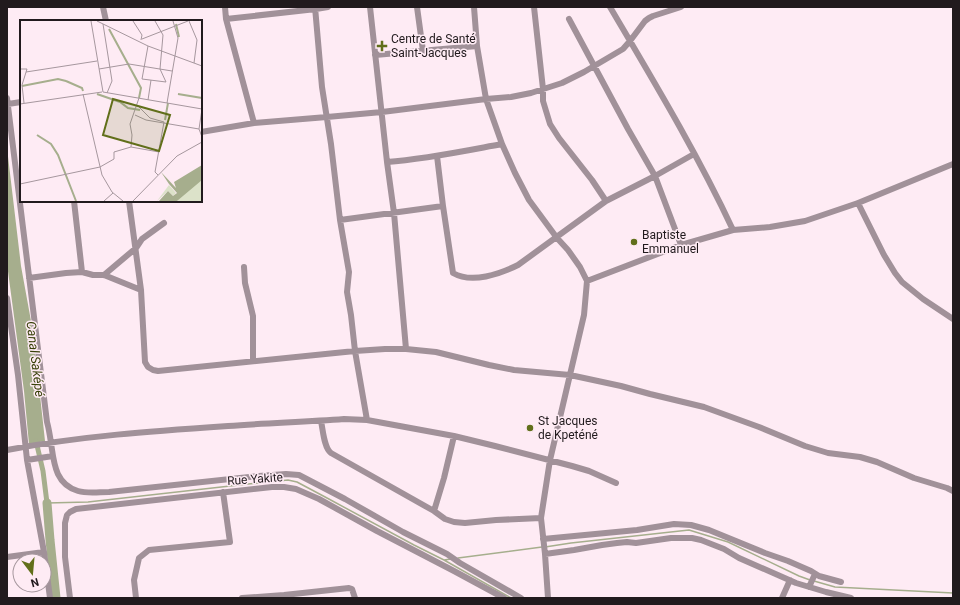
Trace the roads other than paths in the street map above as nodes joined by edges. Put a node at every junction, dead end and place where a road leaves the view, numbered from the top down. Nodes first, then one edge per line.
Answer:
1 (103, 7) edge
2 (225, 7) edge
3 (328, 7) edge
4 (370, 7) edge
5 (418, 7) edge
6 (474, 7) edge
7 (534, 7) edge
8 (610, 7) edge
9 (681, 7) edge
10 (316, 8) edge
11 (226, 19) junction
12 (569, 19) dead end
13 (106, 20) edge
14 (630, 41) junction
15 (477, 46) junction
16 (423, 51) junction
17 (375, 55) junction
18 (594, 66) junction
19 (544, 89) junction
20 (486, 99) junction
21 (7, 101) edge
22 (20, 102) edge
23 (382, 112) junction
24 (327, 118) junction
25 (254, 123) junction
26 (202, 132) edge
27 (502, 144) junction
28 (694, 154) junction
29 (18, 156) edge
30 (438, 156) junction
31 (387, 162) junction
32 (953, 164) edge
33 (655, 176) junction
34 (20, 178) edge
35 (606, 201) junction
36 (22, 202) edge
37 (74, 202) edge
38 (129, 202) edge
39 (858, 204) junction
40 (443, 206) junction
41 (394, 213) junction
42 (340, 220) junction
43 (164, 223) dead end
44 (733, 230) junction
45 (557, 238) junction
46 (681, 245) junction
47 (136, 248) junction
48 (244, 267) dead end
49 (82, 272) junction
50 (104, 275) junction
51 (29, 278) junction
52 (587, 281) junction
53 (141, 290) junction
54 (7, 298) edge
55 (953, 319) edge
56 (406, 349) junction
57 (355, 351) junction
58 (253, 361) junction
59 (570, 375) junction
60 (367, 420) junction
61 (321, 421) junction
62 (454, 436) junction
63 (51, 443) junction
64 (26, 446) junction
65 (7, 450) edge
66 (53, 456) junction
67 (27, 460) junction
68 (550, 460) junction
69 (616, 483) dead end
70 (953, 491) edge
71 (223, 492) junction
72 (434, 510) junction
73 (541, 518) junction
74 (544, 540) junction
75 (44, 552) junction
76 (545, 552) junction
77 (7, 557) edge
78 (815, 574) junction
79 (790, 580) junction
80 (841, 582) dead end
81 (809, 587) junction
82 (286, 597) edge
83 (50, 598) edge
84 (70, 598) edge
85 (136, 598) edge
86 (246, 598) edge
87 (355, 598) edge
88 (504, 598) edge
89 (522, 598) edge
90 (548, 598) edge
91 (782, 598) edge
92 (851, 598) edge

1 - 13 street
2 - 11 street
3 - 10 street
4 - 17 street
5 - 16 street
6 - 15 street
7 - 19 street
8 - 14 street
9 - 14 street
10 - 11 street
10 - 24 street
11 - 25 street
12 - 18 street
14 - 18 street
14 - 28 street
15 - 16 street
15 - 20 street
16 - 17 street
17 - 23 street
18 - 19 street
18 - 33 street
19 - 20 street
19 - 35 street
20 - 23 street
20 - 27 street
21 - 22 street
21 - 29 street
23 - 24 street
23 - 31 street
24 - 25 street
24 - 42 street
25 - 26 street
27 - 30 street
27 - 45 street
28 - 33 street
28 - 44 street
29 - 34 street
30 - 31 street
30 - 40 street
31 - 41 street
32 - 39 street
33 - 35 street
33 - 46 street
35 - 45 street
36 - 51 street
37 - 49 street
38 - 47 street
39 - 44 street
39 - 55 street
40 - 41 street
40 - 45 street
41 - 42 street
41 - 56 street
42 - 57 street
43 - 47 street
44 - 46 street
45 - 52 street
46 - 52 street
47 - 50 street
47 - 53 street
48 - 58 street
49 - 50 street
49 - 51 street
50 - 53 street
51 - 63 street
52 - 59 street
53 - 58 street
54 - 64 street
56 - 57 street
56 - 59 street
57 - 58 street
57 - 60 street
59 - 68 street
59 - 70 street
60 - 61 street
60 - 62 street
61 - 63 street
61 - 72 street
62 - 68 street
62 - 72 street
63 - 64 street
63 - 66 street
64 - 65 street
64 - 67 street
66 - 67 street
66 - 89 street
67 - 75 street
68 - 69 street
68 - 73 street
71 - 84 street, Rue Yakite
71 - 85 street
71 - 88 street, Rue Yakite
72 - 73 street
73 - 74 street
74 - 76 street
74 - 78 street
75 - 77 street
75 - 83 street
76 - 79 street
76 - 90 street
78 - 80 street
78 - 81 street
79 - 81 street
79 - 91 street
81 - 92 street
82 - 86 street
82 - 87 street

